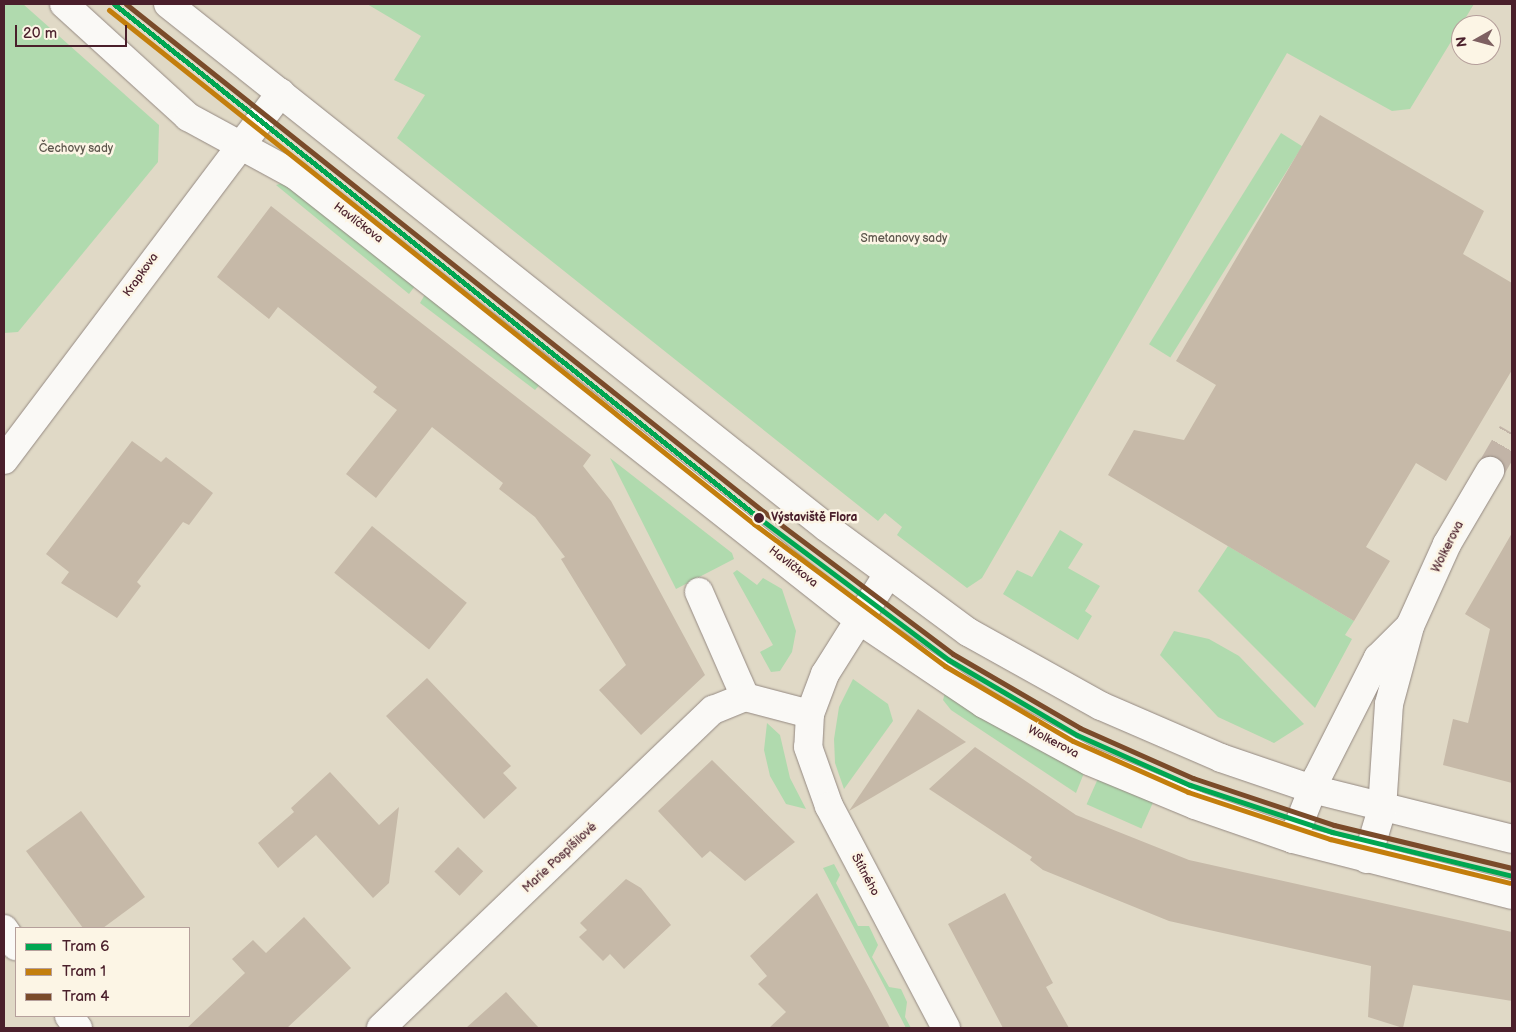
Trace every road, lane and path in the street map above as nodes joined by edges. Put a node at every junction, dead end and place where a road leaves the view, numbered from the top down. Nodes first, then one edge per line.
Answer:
1 (64, 4) edge
2 (168, 4) edge
3 (281, 93) junction
4 (238, 147) junction
5 (4, 460) edge
6 (1490, 471) tunnel mouth
7 (888, 574) junction
8 (699, 592) dead end
9 (859, 620) junction
10 (1410, 626) junction
11 (745, 697) junction
12 (810, 714) junction
13 (1312, 789) junction
14 (1382, 809) junction
15 (1293, 839) junction
16 (1512, 839) edge
17 (1367, 859) junction
18 (1512, 895) edge
19 (4, 929) edge
20 (15, 945) edge
21 (70, 1017) edge
22 (78, 1028) edge
23 (381, 1028) edge
24 (946, 1028) edge

1 - 4 street, Havlíčkova
2 - 3 street
3 - 4 street, Krapkova
3 - 7 street
4 - 5 street, Krapkova
4 - 9 street, Havlíčkova
6 - 10 street, Wolkerova
7 - 9 street, Štítného
7 - 13 street
8 - 11 street
9 - 12 street, Štítného
9 - 15 street, Wolkerova
10 - 13 street, Wolkerova
10 - 14 street, Wolkerova
11 - 12 street
11 - 23 street, Marie Pospíšilové
12 - 24 street, Štítného
13 - 14 street
13 - 15 street, Wolkerova
14 - 16 street
14 - 17 street, Wolkerova
15 - 17 street, Wolkerova
17 - 18 street, Wolkerova
19 - 20 street
21 - 22 street

